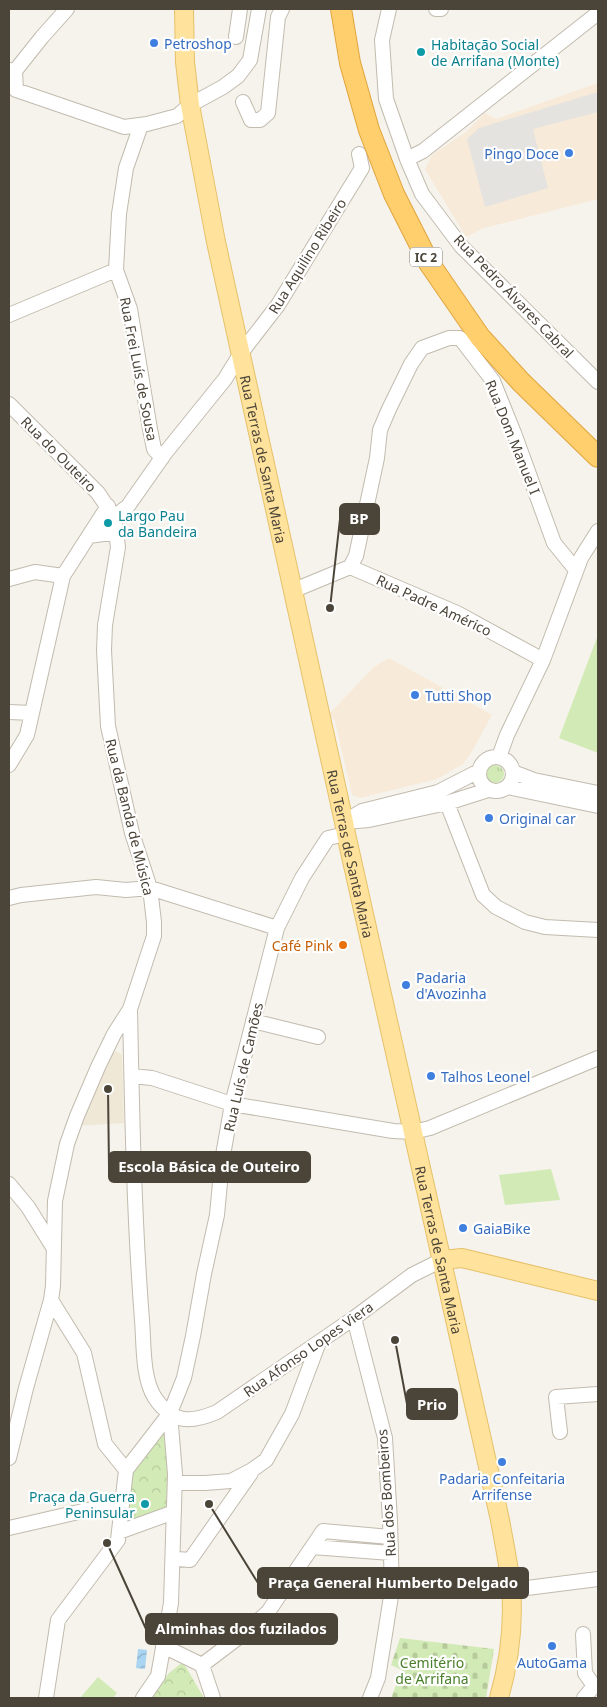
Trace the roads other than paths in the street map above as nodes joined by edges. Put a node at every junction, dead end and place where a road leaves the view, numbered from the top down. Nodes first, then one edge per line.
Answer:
1 (68, 9) edge
2 (184, 9) edge
3 (240, 9) edge
4 (259, 9) edge
5 (282, 9) edge
6 (341, 9) edge
7 (347, 9) edge
8 (389, 9) edge
9 (436, 9) edge
10 (442, 9) edge
11 (598, 13) edge
12 (236, 38) dead end
13 (12, 71) edge
14 (9, 88) edge
15 (243, 102) dead end
16 (190, 104) junction
17 (142, 125) junction
18 (359, 154) dead end
19 (407, 159) junction
20 (116, 270) junction
21 (9, 315) edge
22 (240, 353) junction
23 (245, 373) junction
24 (224, 379) junction
25 (598, 382) edge
26 (9, 404) edge
27 (598, 445) edge
28 (598, 456) edge
29 (162, 458) junction
30 (111, 512) junction
31 (598, 531) edge
32 (117, 532) junction
33 (89, 536) junction
34 (350, 567) junction
35 (576, 570) junction
36 (63, 576) junction
37 (9, 579) edge
38 (292, 591) junction
39 (543, 660) junction
40 (9, 712) edge
41 (32, 713) junction
42 (499, 757) junction
43 (9, 765) edge
44 (479, 771) junction
45 (513, 772) junction
46 (508, 787) junction
47 (488, 790) junction
48 (598, 794) edge
49 (447, 803) junction
50 (598, 806) edge
51 (345, 828) junction
52 (150, 888) junction
53 (9, 898) edge
54 (277, 928) junction
55 (598, 930) edge
56 (130, 1009) junction
57 (253, 1021) junction
58 (318, 1036) dead end
59 (598, 1058) edge
60 (132, 1076) junction
61 (232, 1104) junction
62 (413, 1132) junction
63 (9, 1184) edge
64 (54, 1248) junction
65 (442, 1260) junction
66 (598, 1291) edge
67 (52, 1300) junction
68 (354, 1318) junction
69 (319, 1342) junction
70 (598, 1394) edge
71 (170, 1413) junction
72 (560, 1432) dead end
73 (9, 1458) edge
74 (126, 1470) junction
75 (252, 1470) junction
76 (175, 1483) junction
77 (122, 1502) junction
78 (174, 1512) junction
79 (9, 1528) edge
80 (119, 1532) junction
81 (390, 1536) junction
82 (312, 1547) junction
83 (391, 1553) junction
84 (177, 1559) dead end
85 (598, 1579) edge
86 (511, 1590) junction
87 (582, 1634) dead end
88 (163, 1646) junction
89 (202, 1666) junction
90 (596, 1686) edge
91 (46, 1698) edge
92 (143, 1698) edge
93 (213, 1698) edge
94 (370, 1698) edge
95 (499, 1698) edge
96 (584, 1698) edge

1 - 13 street
2 - 16 main road, Rua Terras de Santa Maria
3 - 12 street
4 - 16 street
5 - 15 street
6 - 28 highway, IC 2
7 - 27 highway, IC 2
8 - 19 street, Rua Pedro Álvares Cabral
9 - 10 street
11 - 19 street
13 - 14 street
13 - 17 street
16 - 17 street
16 - 22 main road, Rua Terras de Santa Maria
17 - 20 street, Rua Frei Luís de Sousa
18 - 22 street, Rua Aquilino Ribeiro
19 - 25 street, Rua Pedro Álvares Cabral
20 - 21 street
20 - 29 street, Rua Frei Luís de Sousa
22 - 23 main road, Rua Terras de Santa Maria
22 - 24 street, Rua Aquilino Ribeiro
23 - 24 street
23 - 38 main road, Rua Terras de Santa Maria
24 - 29 street, Rua Aquilino Ribeiro
26 - 30 street, Rua do Outeiro
29 - 30 street, Rua Aquilino Ribeiro
30 - 32 street
30 - 33 street, Rua Aquilino Ribeiro
31 - 35 street
32 - 33 street
32 - 52 street, Rua da Banda de Música
33 - 36 street, Rua Aquilino Ribeiro
34 - 35 street, Rua Dom Manuel I
34 - 38 street
34 - 39 street, Rua Padre Américo
35 - 39 street
36 - 37 street
36 - 41 street
38 - 51 main road, Rua Terras de Santa Maria
39 - 42 street
40 - 41 street
41 - 43 street
42 - 44 street
42 - 45 street
44 - 47 street
44 - 51 street
45 - 46 street
45 - 48 street
46 - 47 street
46 - 50 street
47 - 49 street
49 - 51 street
49 - 55 street
51 - 54 street, Rua Luís de Camões
51 - 62 main road, Rua Terras de Santa Maria
52 - 53 street
52 - 54 street
52 - 56 street, Rua da Banda de Música
54 - 57 street, Rua Luís de Camões
56 - 60 street
56 - 64 street
57 - 58 street
57 - 61 street, Rua Luís de Camões
59 - 62 street
60 - 61 street
60 - 71 street
61 - 62 street
61 - 71 street, Rua Luís de Camões
62 - 65 main road, Rua Terras de Santa Maria
63 - 64 street
64 - 67 street
65 - 66 main road
65 - 68 street, Rua Afonso Lopes Viera
65 - 86 main road, Rua Terras de Santa Maria
67 - 73 street
67 - 74 street
68 - 69 street, Rua Afonso Lopes Viera
68 - 81 street, Rua dos Bombeiros
69 - 71 street, Rua Afonso Lopes Viera
69 - 75 street
70 - 72 street
71 - 74 street
71 - 76 street
74 - 77 street
75 - 76 street
75 - 84 street
76 - 78 street
77 - 79 street
77 - 80 street
78 - 80 street
78 - 88 street
80 - 91 street
81 - 82 street
81 - 83 street, Rua dos Bombeiros
82 - 83 street
82 - 89 street
83 - 94 street, Rua dos Bombeiros
85 - 86 street
86 - 95 main road, Rua Terras de Santa Maria
87 - 90 street
88 - 89 street
88 - 92 street
89 - 93 street
90 - 96 street

